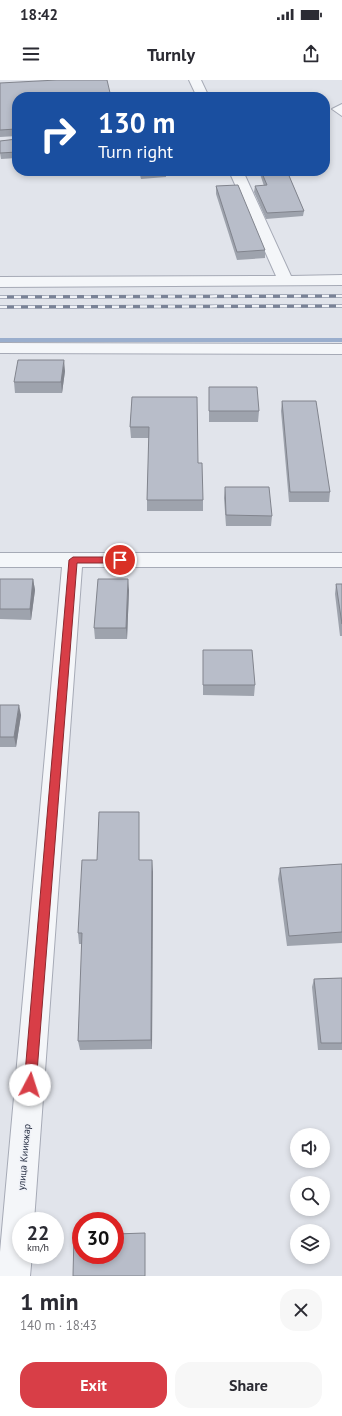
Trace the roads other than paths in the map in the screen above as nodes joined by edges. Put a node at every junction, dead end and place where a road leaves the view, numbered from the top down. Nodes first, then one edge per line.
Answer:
1 (195, 80) edge
2 (201, 92) edge
3 (342, 108) edge
4 (342, 113) edge
5 (238, 176) edge
6 (342, 280) edge
7 (286, 281) junction
8 (0, 282) edge
9 (0, 348) edge
10 (342, 349) edge
11 (0, 560) edge
12 (73, 560) junction
13 (342, 560) edge
14 (14, 1276) edge

1 - 2 street
3 - 4 lane
5 - 7 street
6 - 7 street
7 - 8 street
9 - 10 street
11 - 12 street
12 - 13 street
12 - 14 street, улица Киикжар

